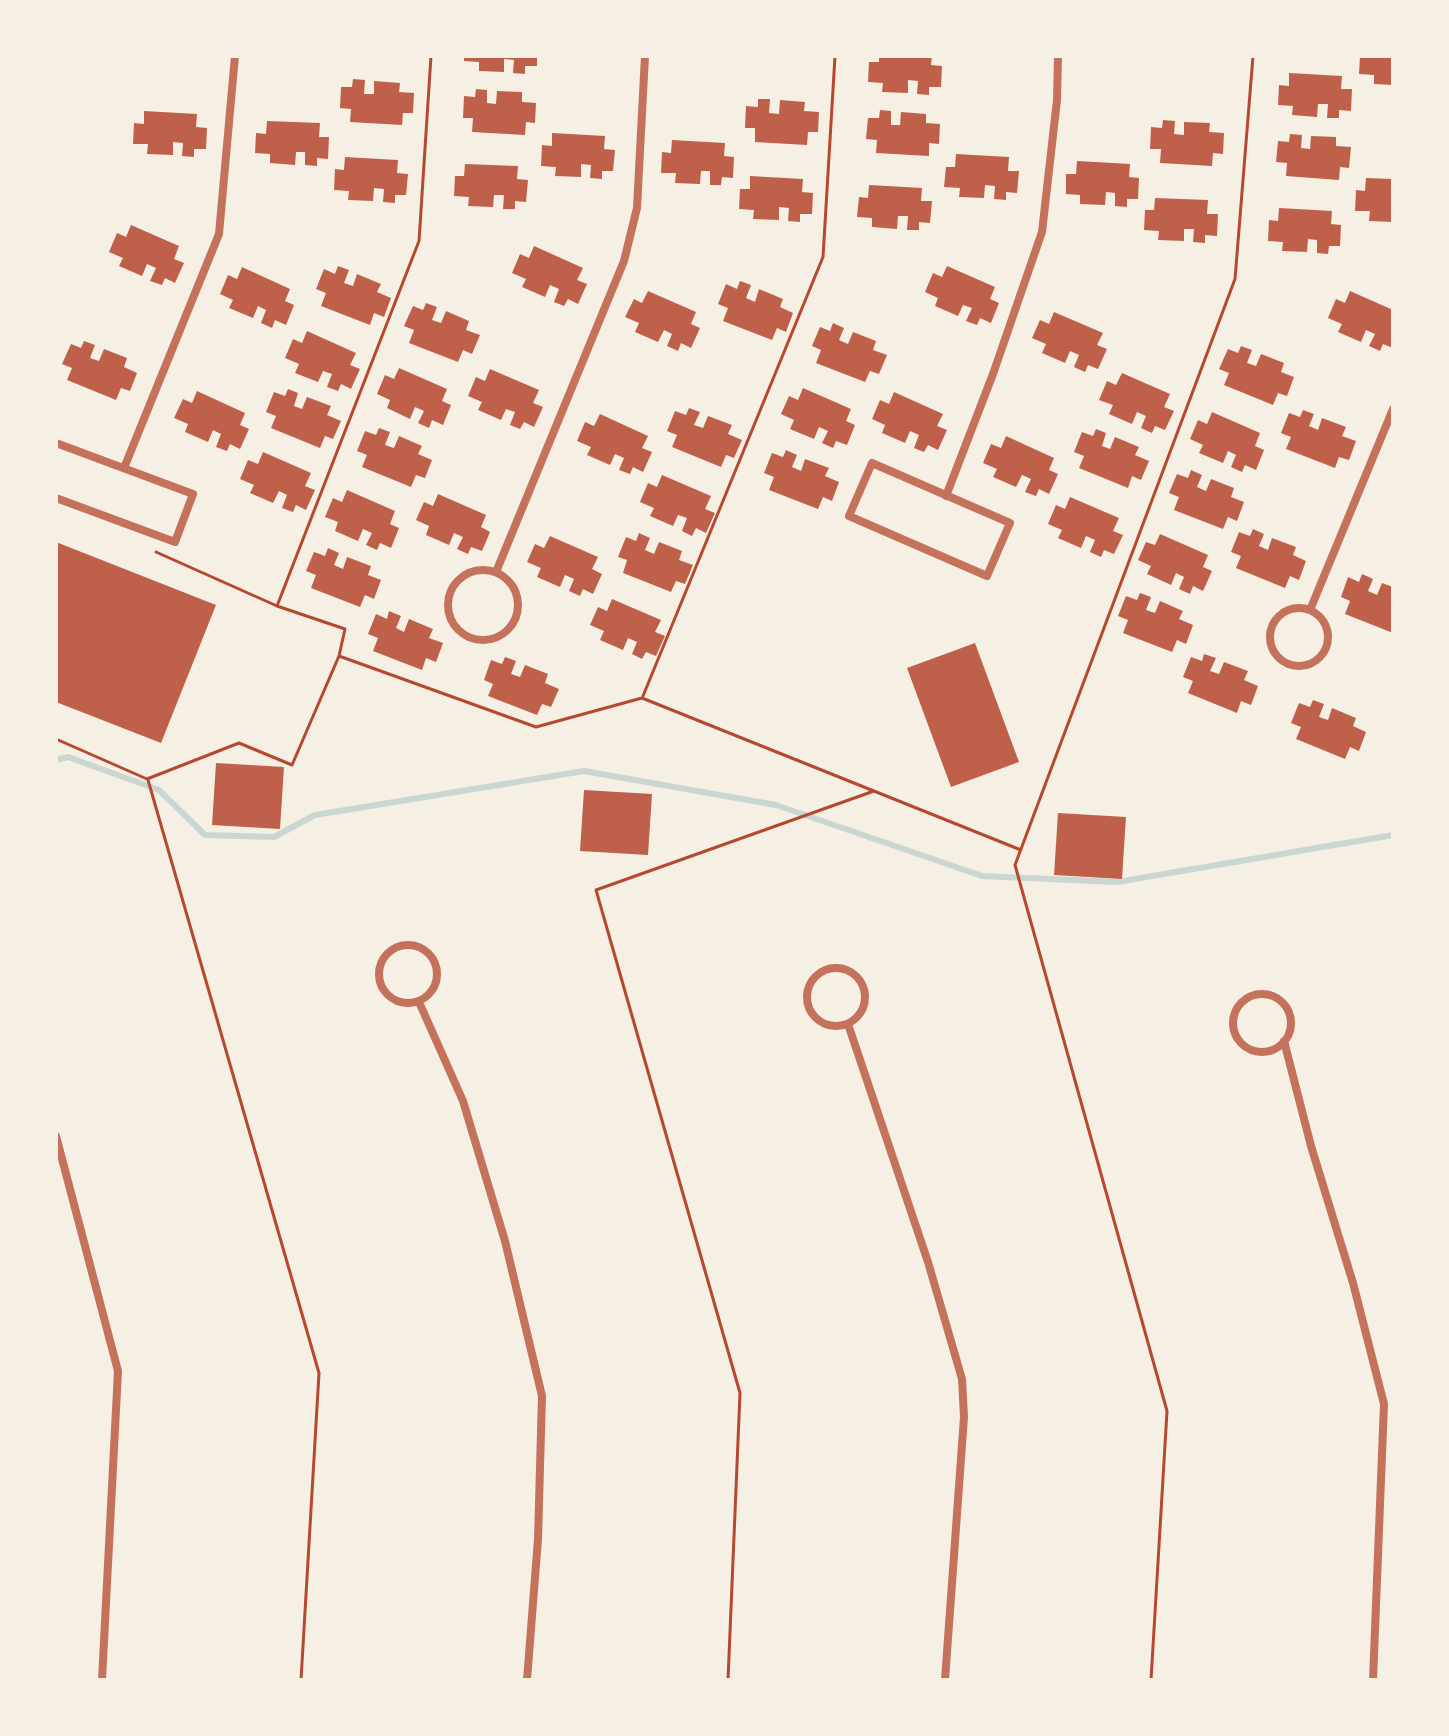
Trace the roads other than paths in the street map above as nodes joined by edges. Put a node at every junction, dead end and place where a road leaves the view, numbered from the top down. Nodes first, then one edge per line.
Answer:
1 (235, 56) edge
2 (645, 56) edge
3 (1058, 56) edge
4 (1393, 409) edge
5 (56, 443) edge
6 (124, 468) junction
7 (946, 496) junction
8 (56, 498) edge
9 (496, 572) junction
10 (1310, 610) junction
11 (419, 1002) junction
12 (848, 1024) junction
13 (1284, 1041) junction
14 (56, 1136) edge
15 (102, 1680) edge
16 (527, 1680) edge
17 (945, 1680) edge
18 (1373, 1680) edge

1 - 6 street
2 - 9 street
3 - 7 street
4 - 10 street
5 - 6 street
6 - 8 street
7 - 7 street
9 - 9 street
10 - 10 street
11 - 11 street
11 - 16 street
12 - 12 street
12 - 17 street
13 - 13 street
13 - 18 street
14 - 15 street

